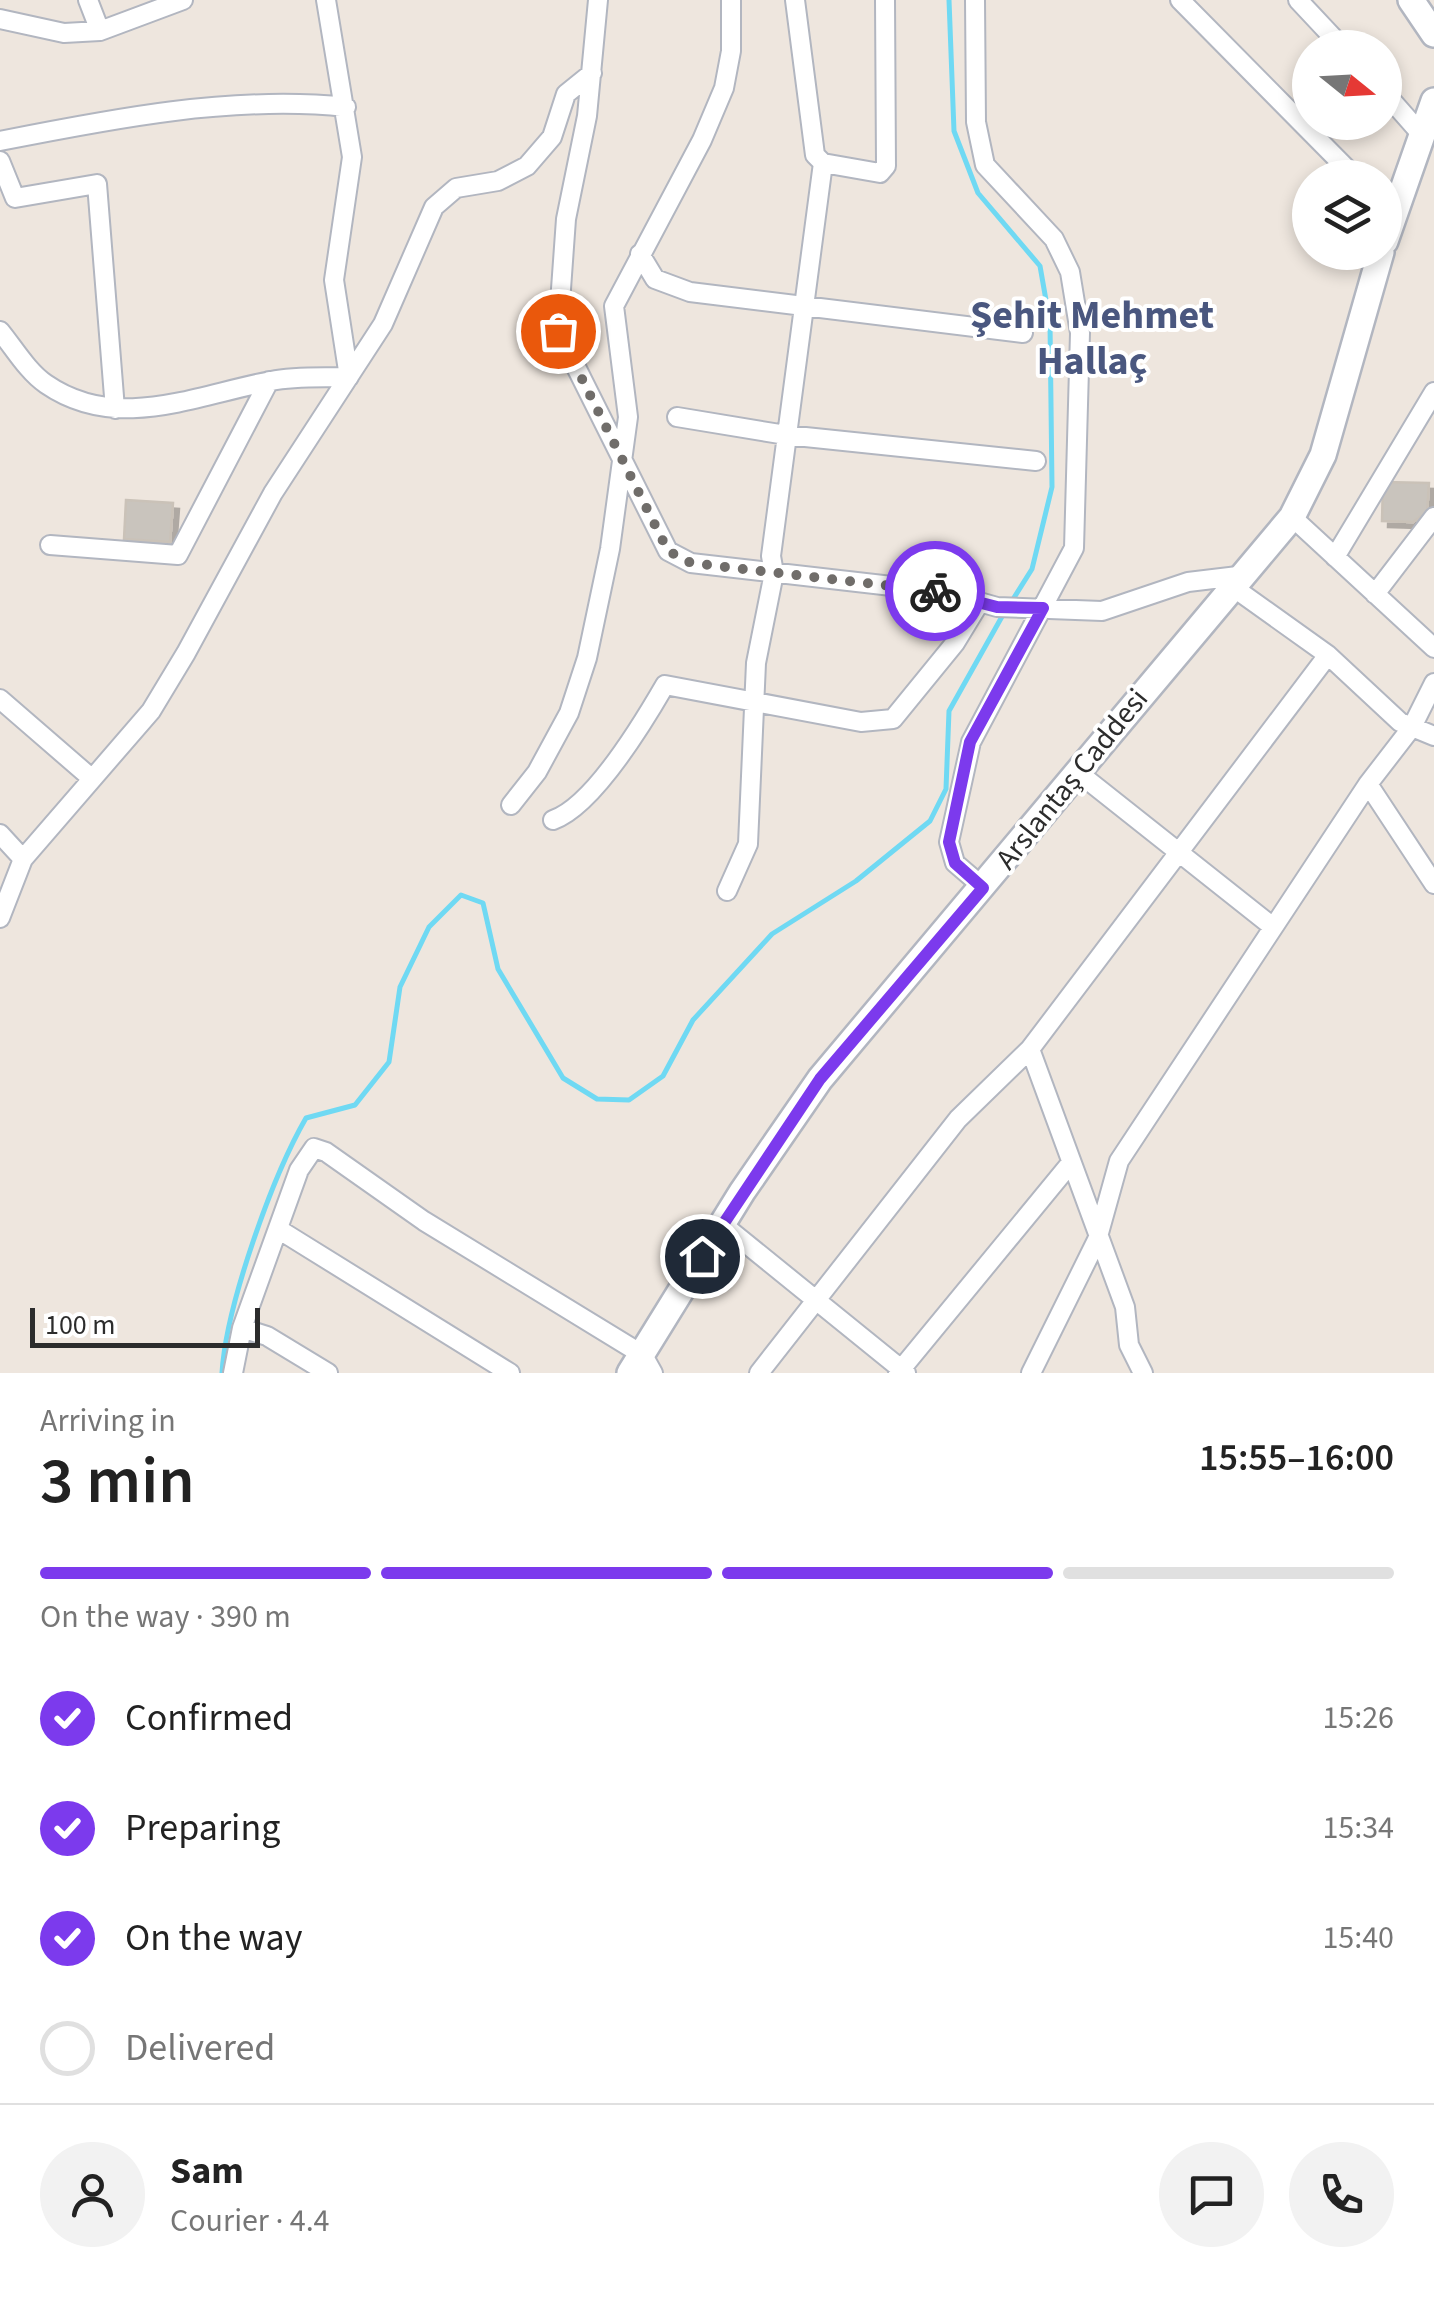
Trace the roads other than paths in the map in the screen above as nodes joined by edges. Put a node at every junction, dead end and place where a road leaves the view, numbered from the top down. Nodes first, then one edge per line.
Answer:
1 (88, 0) edge
2 (183, 0) edge
3 (326, 0) edge
4 (598, 0) edge
5 (731, 0) edge
6 (794, 0) edge
7 (886, 0) edge
8 (975, 0) edge
9 (1180, 0) edge
10 (1298, 0) edge
11 (1411, 0) edge
12 (0, 19) edge
13 (1326, 30) edge
14 (100, 31) junction
15 (1434, 34) edge
16 (592, 74) junction
17 (1434, 101) edge
18 (346, 107) junction
19 (1402, 112) edge
20 (1422, 135) junction
21 (0, 141) edge
22 (1338, 160) edge
23 (0, 161) edge
24 (823, 163) junction
25 (1402, 178) edge
26 (640, 254) junction
27 (1376, 270) edge
28 (806, 303) junction
29 (0, 331) edge
30 (1023, 332) dead end
31 (349, 376) junction
32 (269, 381) junction
33 (1434, 392) edge
34 (115, 409) junction
35 (677, 417) dead end
36 (786, 435) junction
37 (1036, 461) dead end
38 (622, 466) junction
39 (1292, 517) junction
40 (1434, 517) edge
41 (50, 545) dead end
42 (1335, 557) junction
43 (774, 573) junction
44 (1234, 580) junction
45 (1375, 594) junction
46 (989, 605) junction
47 (1038, 608) junction
48 (1434, 648) edge
49 (1328, 655) junction
50 (1434, 683) edge
51 (0, 698) edge
52 (754, 703) junction
53 (1412, 727) junction
54 (1434, 736) edge
55 (1080, 774) junction
56 (90, 777) junction
57 (1368, 784) junction
58 (510, 805) dead end
59 (553, 820) dead end
60 (0, 834) edge
61 (1180, 854) junction
62 (23, 859) junction
63 (1434, 884) edge
64 (983, 888) junction
65 (726, 891) dead end
66 (0, 918) edge
67 (1273, 927) junction
68 (1030, 1049) junction
69 (1070, 1164) junction
70 (722, 1224) junction
71 (278, 1229) junction
72 (1097, 1240) junction
73 (815, 1298) junction
74 (242, 1328) junction
75 (642, 1367) edge
76 (901, 1371) edge
77 (233, 1373) edge
78 (328, 1373) edge
79 (510, 1373) edge
80 (759, 1373) edge
81 (1031, 1373) edge
82 (1142, 1373) edge

1 - 14 street
2 - 14 street
3 - 18 street
4 - 16 street
5 - 26 street
6 - 24 street
7 - 24 street
8 - 47 street
9 - 22 street
10 - 13 street
11 - 15 main road
12 - 14 street
16 - 31 street
16 - 38 street
17 - 20 main road
18 - 21 street
18 - 31 street
19 - 20 street
20 - 25 main road
23 - 34 street
24 - 28 street
26 - 28 street
26 - 38 street
27 - 39 main road, Arslantaş Caddesi
28 - 30 street
28 - 36 street
29 - 34 street
31 - 32 street
31 - 56 street
32 - 34 street
32 - 41 street
33 - 42 street
35 - 36 street
36 - 37 street
36 - 43 street
38 - 43 street
38 - 58 street
39 - 42 street
39 - 44 main road, Arslantaş Caddesi
40 - 45 street
42 - 45 street
43 - 46 street
43 - 52 street
44 - 47 street
44 - 49 street
44 - 55 main road, Arslantaş Caddesi
45 - 48 street
46 - 47 street
46 - 52 street
47 - 64 street
49 - 53 street
49 - 61 street
50 - 53 street
51 - 56 street
52 - 59 street
52 - 65 street
53 - 54 street
53 - 57 street
55 - 61 street
55 - 64 main road, Arslantaş Caddesi
56 - 62 street
57 - 63 street
57 - 67 street
60 - 62 street
61 - 67 street
61 - 68 street
62 - 66 street
64 - 70 main road, Arslantaş Caddesi
67 - 72 street
68 - 69 street
68 - 73 street
69 - 72 street
69 - 76 street
70 - 73 street
70 - 75 main road, Arslantaş Caddesi
71 - 74 street
71 - 75 street
71 - 79 street
72 - 81 street
72 - 82 street
73 - 76 street
73 - 80 street
74 - 77 street
74 - 78 street

